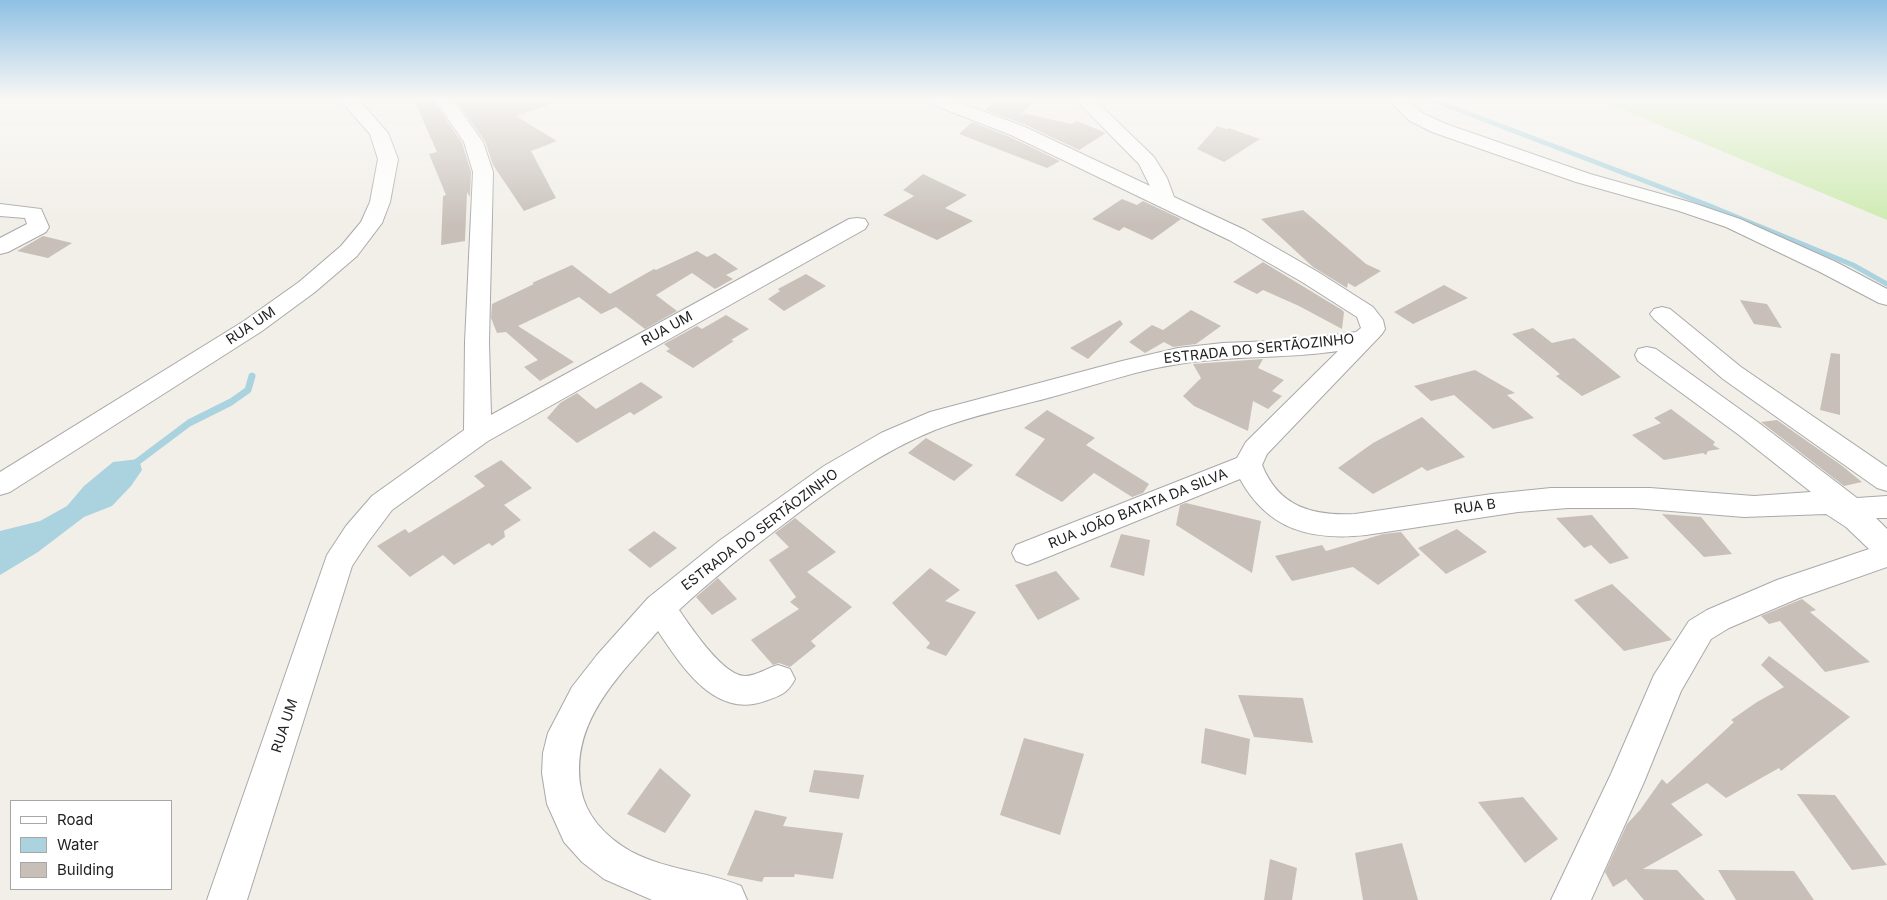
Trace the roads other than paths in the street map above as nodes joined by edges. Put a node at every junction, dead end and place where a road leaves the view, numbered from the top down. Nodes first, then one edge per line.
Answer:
1 (381, 142) edge
2 (474, 142) edge
3 (1041, 142) edge
4 (1128, 142) edge
5 (1479, 142) edge
6 (1165, 200) junction
7 (0, 210) edge
8 (857, 224) dead end
9 (0, 247) edge
10 (1887, 298) edge
11 (1662, 314) dead end
12 (1364, 338) junction
13 (1647, 355) dead end
14 (478, 434) junction
15 (1248, 465) junction
16 (1887, 481) edge
17 (0, 486) edge
18 (1887, 507) edge
19 (1857, 516) junction
20 (1887, 549) edge
21 (1027, 553) dead end
22 (1887, 555) edge
23 (659, 607) junction
24 (778, 679) dead end
25 (227, 900) edge
26 (727, 900) edge
27 (1571, 900) edge

1 - 17 street, RUA UM
2 - 14 street
3 - 6 street
4 - 6 street
5 - 10 street
6 - 12 street
7 - 9 street
8 - 14 street, RUA UM
11 - 16 street
12 - 15 street
12 - 23 street, ESTRADA DO SERTÃOZINHO
13 - 19 street
14 - 25 street, RUA UM
15 - 19 street, RUA B
15 - 21 street, RUA JOÃO BATATA DA SILVA
18 - 19 street
19 - 20 street, RUA B
22 - 27 street
23 - 24 street
23 - 26 street, ESTRADA DO SERTÃOZINHO

